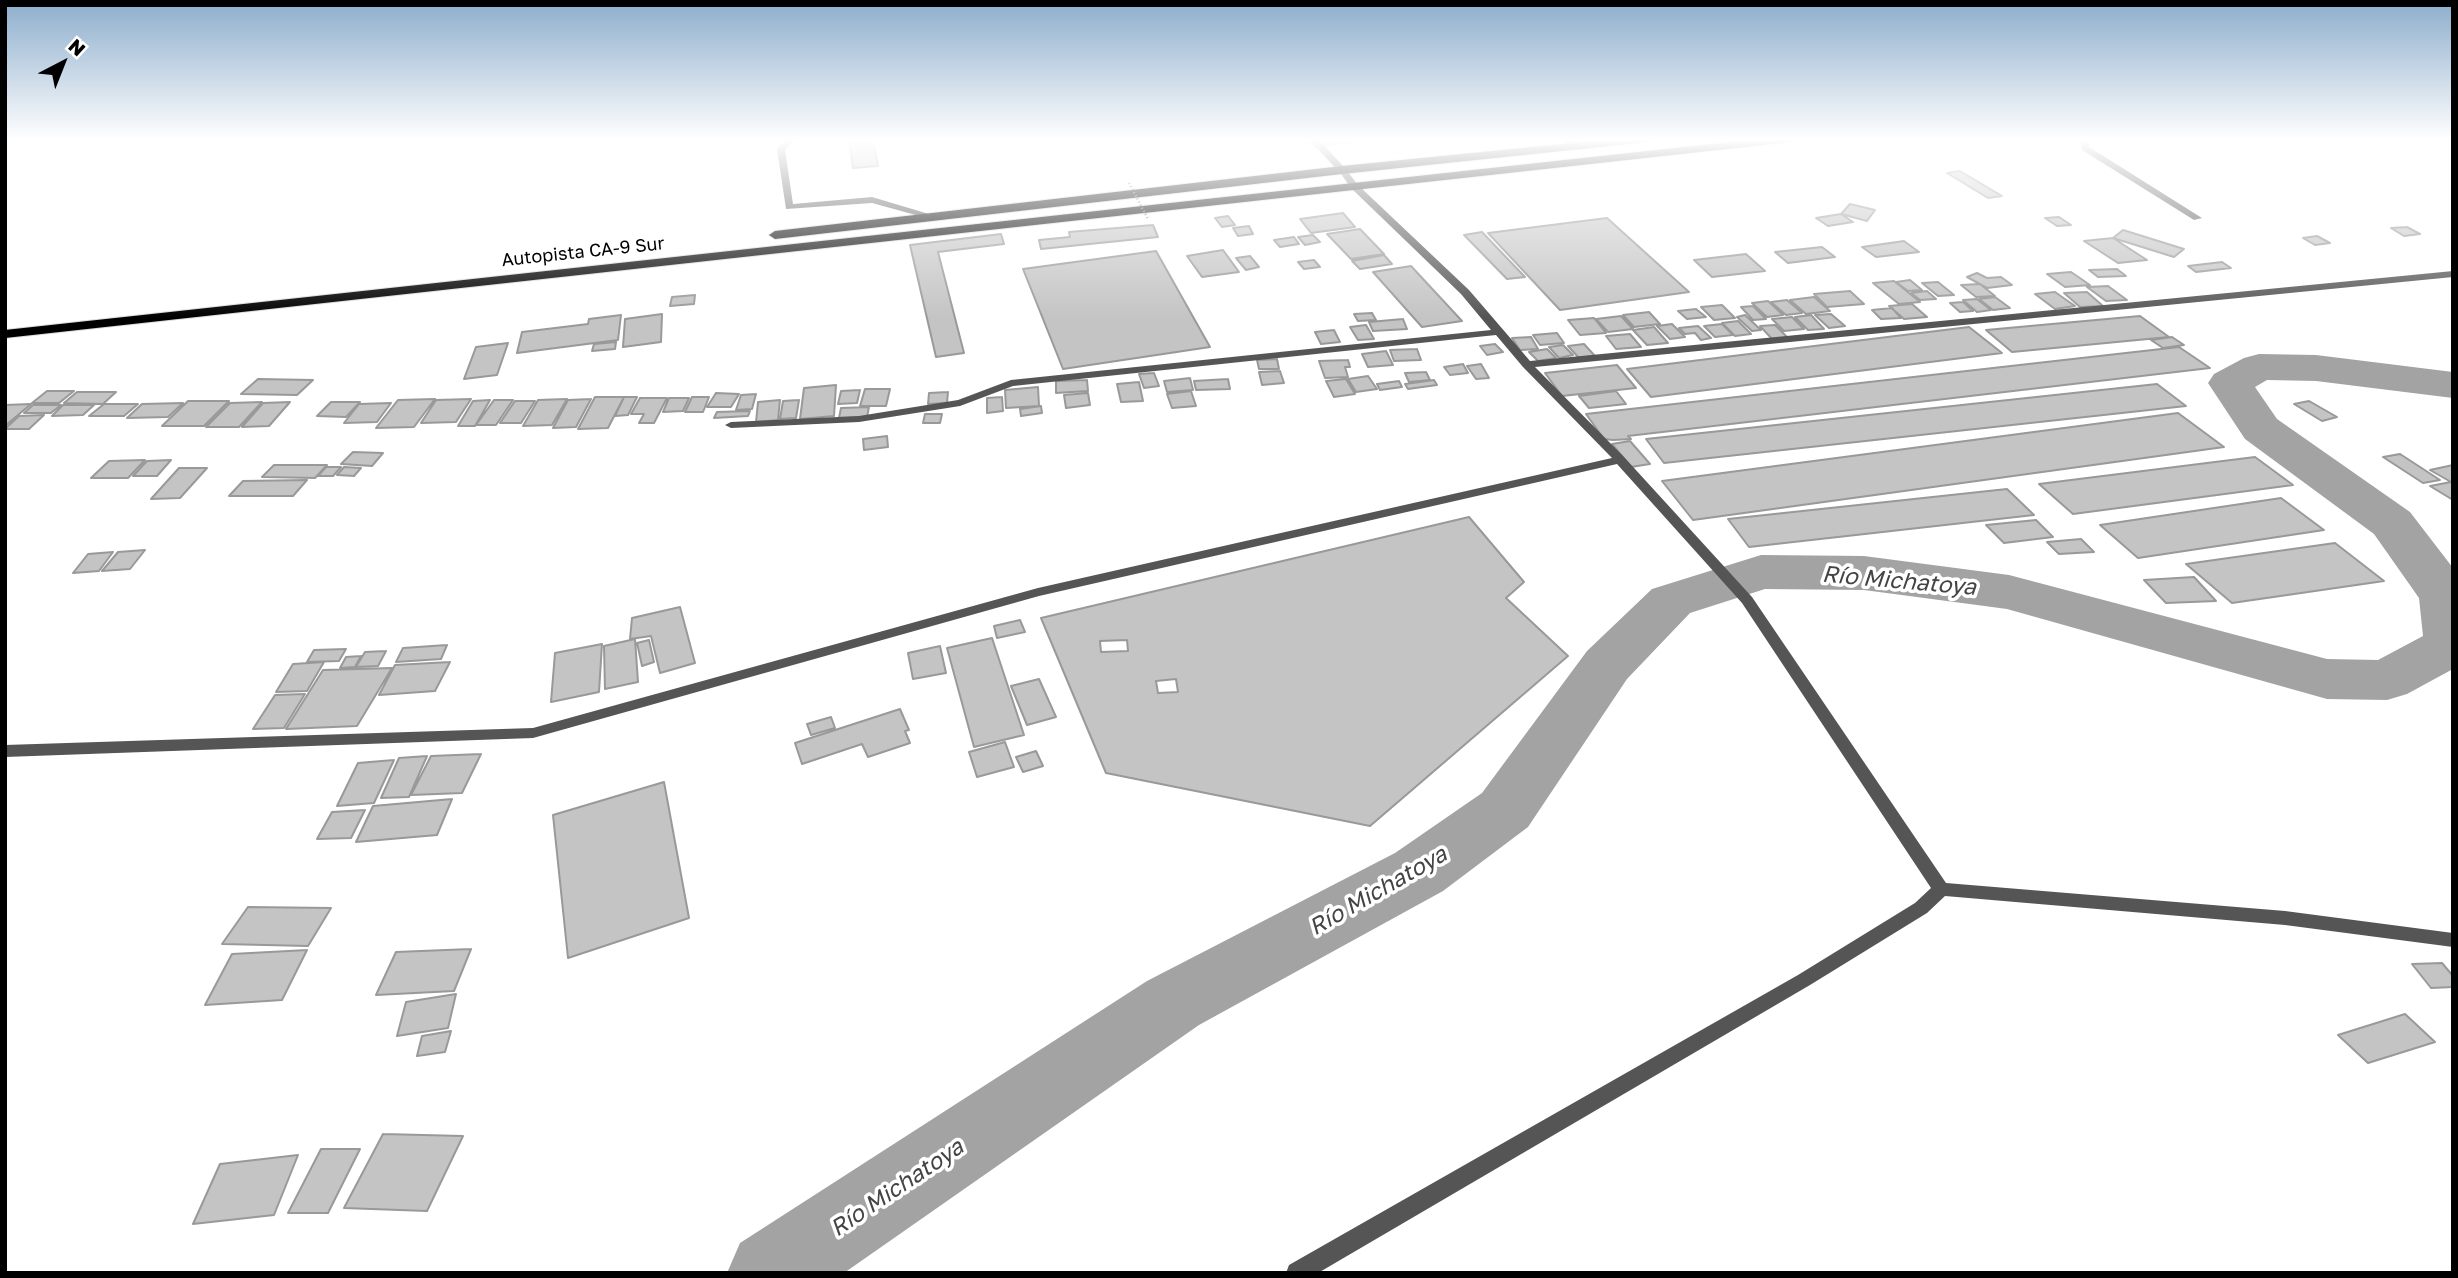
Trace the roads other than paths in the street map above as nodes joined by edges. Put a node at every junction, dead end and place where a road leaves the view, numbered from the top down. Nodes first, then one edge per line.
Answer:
1 (788, 199) edge
2 (1093, 199) edge
3 (1248, 199) edge
4 (1367, 199) edge
5 (2166, 199) edge
6 (934, 217) junction
7 (2197, 218) dead end
8 (758, 237) dead end
9 (730, 241) dead end
10 (2453, 274) edge
11 (5, 322) edge
12 (1498, 332) junction
13 (5, 334) edge
14 (1527, 365) junction
15 (731, 425) dead end
16 (1620, 460) junction
17 (5, 751) edge
18 (1941, 889) junction
19 (2453, 940) edge
20 (1297, 1273) edge

1 - 6 street
2 - 6 highway
3 - 13 highway, Autopista CA-9 Sur
4 - 12 street
5 - 7 street
6 - 8 highway
9 - 11 highway, Autopista CA-9 Sur
10 - 14 street
12 - 14 street
12 - 15 street
14 - 16 street
16 - 17 street
16 - 18 street
18 - 19 street
18 - 20 street

